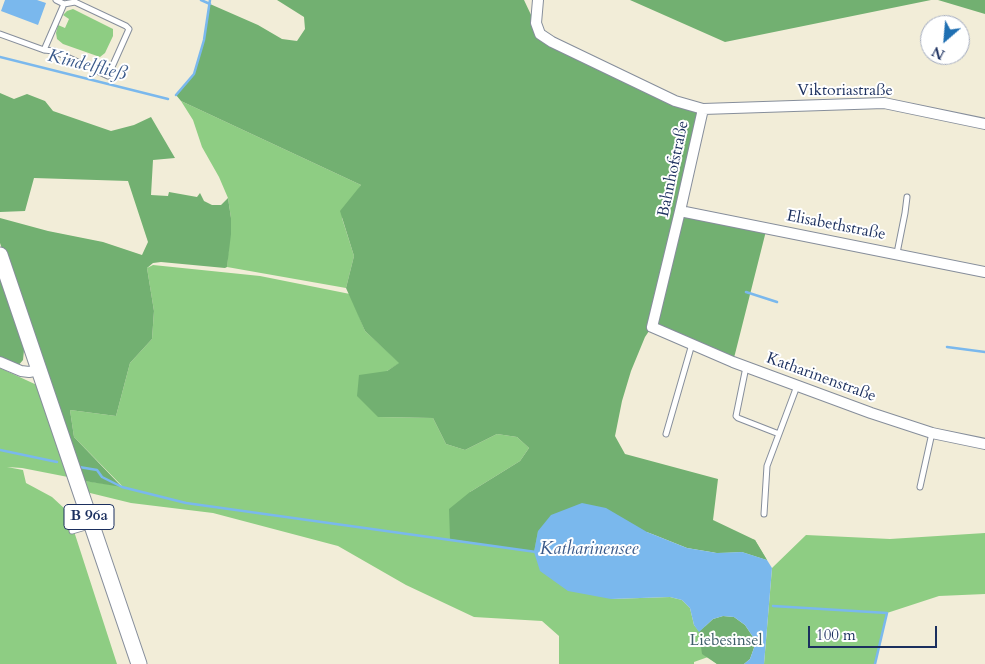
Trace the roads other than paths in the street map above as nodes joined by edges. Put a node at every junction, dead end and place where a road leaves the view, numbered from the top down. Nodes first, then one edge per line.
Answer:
1 (56, 0) edge
2 (538, 0) edge
3 (64, 4) junction
4 (0, 34) edge
5 (44, 50) junction
6 (703, 109) junction
7 (985, 124) edge
8 (907, 197) dead end
9 (680, 211) junction
10 (897, 253) junction
11 (0, 255) edge
12 (985, 272) edge
13 (652, 327) joint
14 (692, 344) junction
15 (0, 362) edge
16 (747, 367) junction
17 (39, 370) junction
18 (797, 385) junction
19 (932, 433) junction
20 (666, 434) dead end
21 (779, 434) junction
22 (985, 444) edge
23 (920, 487) dead end
24 (764, 514) dead end
25 (92, 525) junction
26 (72, 531) dead end
27 (139, 664) edge

1 - 3 lane
2 - 6 street, Bahnhofstraße
3 - 5 lane
3 - 5 lane
4 - 5 lane
6 - 7 street, Viktoriastraße
6 - 9 street, Bahnhofstraße
8 - 10 lane
9 - 10 street, Elisabethstraße
9 - 13 street, Bahnhofstraße
10 - 12 street, Elisabethstraße
11 - 17 main road, B 96a
13 - 14 street, Katharinenstraße
14 - 16 street, Katharinenstraße
14 - 20 lane
15 - 17 street
16 - 18 street, Katharinenstraße
16 - 21 lane
17 - 25 main road, B 96a
18 - 19 street, Katharinenstraße
18 - 21 lane
19 - 22 street, Katharinenstraße
19 - 23 lane
21 - 24 lane
25 - 26 lane
25 - 27 main road, B 96a

